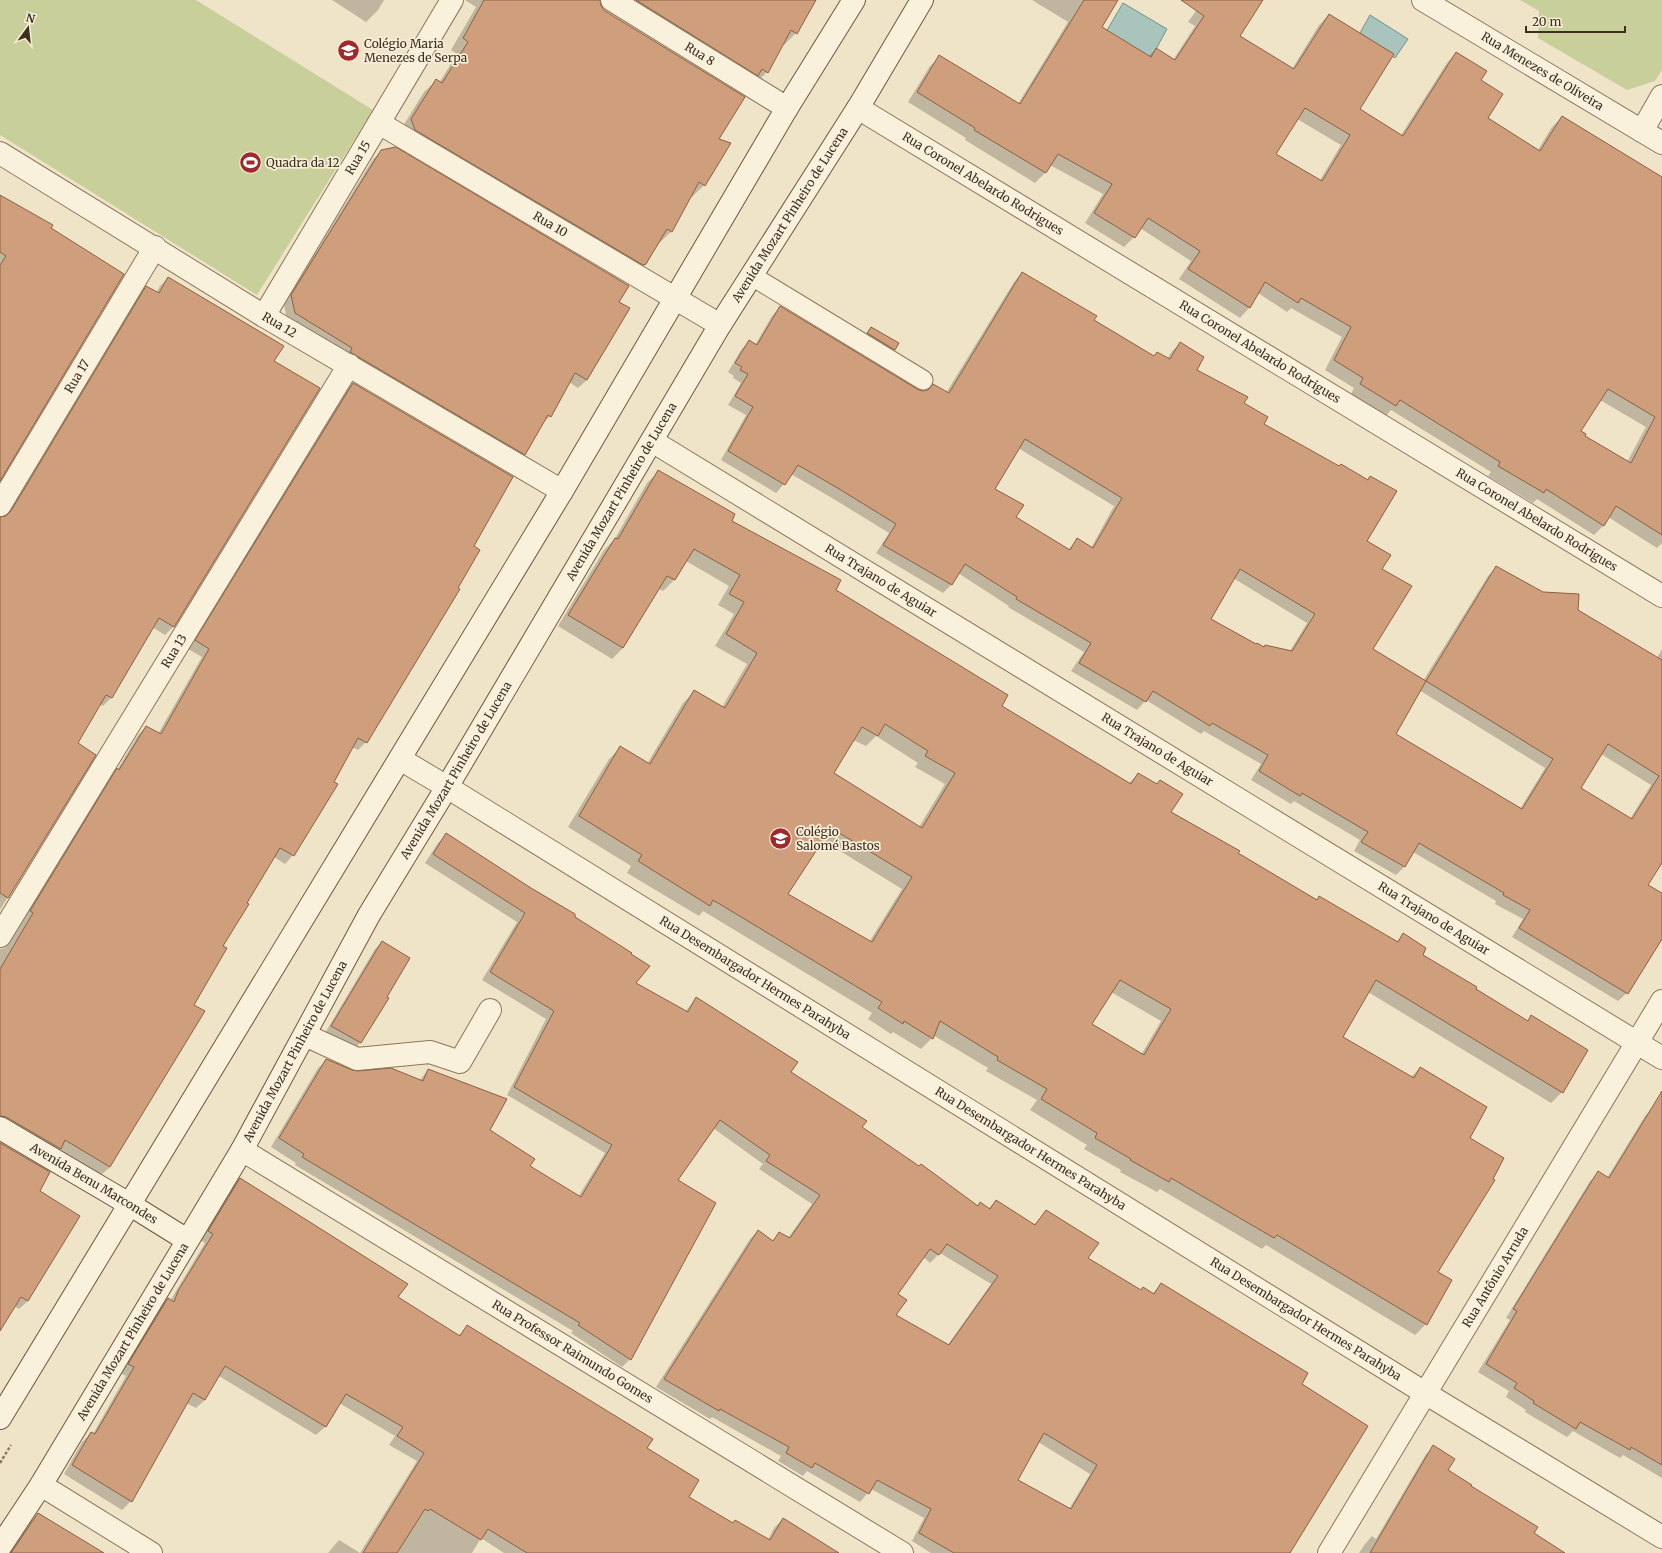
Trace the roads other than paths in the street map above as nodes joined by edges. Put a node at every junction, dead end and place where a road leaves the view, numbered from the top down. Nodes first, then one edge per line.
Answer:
1 (452, 0) edge
2 (612, 0) edge
3 (854, 0) edge
4 (922, 0) edge
5 (1423, 0) edge
6 (1662, 96) edge
7 (787, 108) junction
8 (858, 108) junction
9 (379, 123) junction
10 (1642, 131) junction
11 (1662, 143) edge
12 (0, 153) edge
13 (154, 247) junction
14 (752, 276) junction
15 (674, 298) junction
16 (264, 316) junction
17 (720, 325) junction
18 (349, 365) junction
19 (923, 380) dead end
20 (652, 441) junction
21 (562, 491) junction
22 (0, 505) edge
23 (1662, 596) edge
24 (400, 758) junction
25 (447, 787) junction
26 (0, 936) edge
27 (1662, 1002) edge
28 (490, 1010) dead end
29 (305, 1035) junction
30 (1636, 1043) junction
31 (1662, 1058) edge
32 (0, 1128) edge
33 (242, 1150) junction
34 (129, 1204) junction
35 (187, 1240) junction
36 (1425, 1393) junction
37 (0, 1418) edge
38 (41, 1485) junction
39 (1662, 1537) edge
40 (0, 1547) edge
41 (151, 1553) edge
42 (902, 1553) edge
43 (1329, 1553) edge

1 - 9 street, Rua 15
2 - 7 street, Rua 8
3 - 7 street
4 - 8 street, Avenida Mozart Pinheiro de Lucena
5 - 10 street, Rua Menezes de Oliveira
6 - 10 street
7 - 15 street
8 - 14 street, Avenida Mozart Pinheiro de Lucena
8 - 23 street, Rua Coronel Abelardo Rodrigues
9 - 15 street, Rua 10
9 - 16 street, Rua 15
10 - 11 street, Rua Menezes de Oliveira
12 - 13 street, Rua 12
13 - 16 street, Rua 12
13 - 22 street, Rua 17
14 - 17 street, Avenida Mozart Pinheiro de Lucena
14 - 19 lane
15 - 17 street, Rua 10
15 - 21 street
16 - 18 street, Rua 12
17 - 20 street, Avenida Mozart Pinheiro de Lucena
18 - 21 street, Rua 12
18 - 26 street, Rua 13
20 - 25 street, Avenida Mozart Pinheiro de Lucena
20 - 30 street, Rua Trajano de Aguiar
21 - 24 street
24 - 25 street, Rua Desembargador Hermes Parahyba
24 - 34 street
25 - 29 street, Avenida Mozart Pinheiro de Lucena
25 - 36 street, Rua Desembargador Hermes Parahyba
27 - 30 street, Rua Antônio Arruda
28 - 29 street
29 - 33 street, Avenida Mozart Pinheiro de Lucena
30 - 31 street, Rua Trajano de Aguiar
30 - 36 street, Rua Antônio Arruda
32 - 34 street, Avenida Benu Marcondes
33 - 35 street, Avenida Mozart Pinheiro de Lucena
33 - 42 street, Rua Professor Raimundo Gomes
34 - 35 street, Avenida Benu Marcondes
34 - 37 street
35 - 38 street, Avenida Mozart Pinheiro de Lucena
36 - 39 street, Rua Desembargador Hermes Parahyba
36 - 43 street, Rua Antônio Arruda
38 - 40 street, Avenida Mozart Pinheiro de Lucena
38 - 41 street

